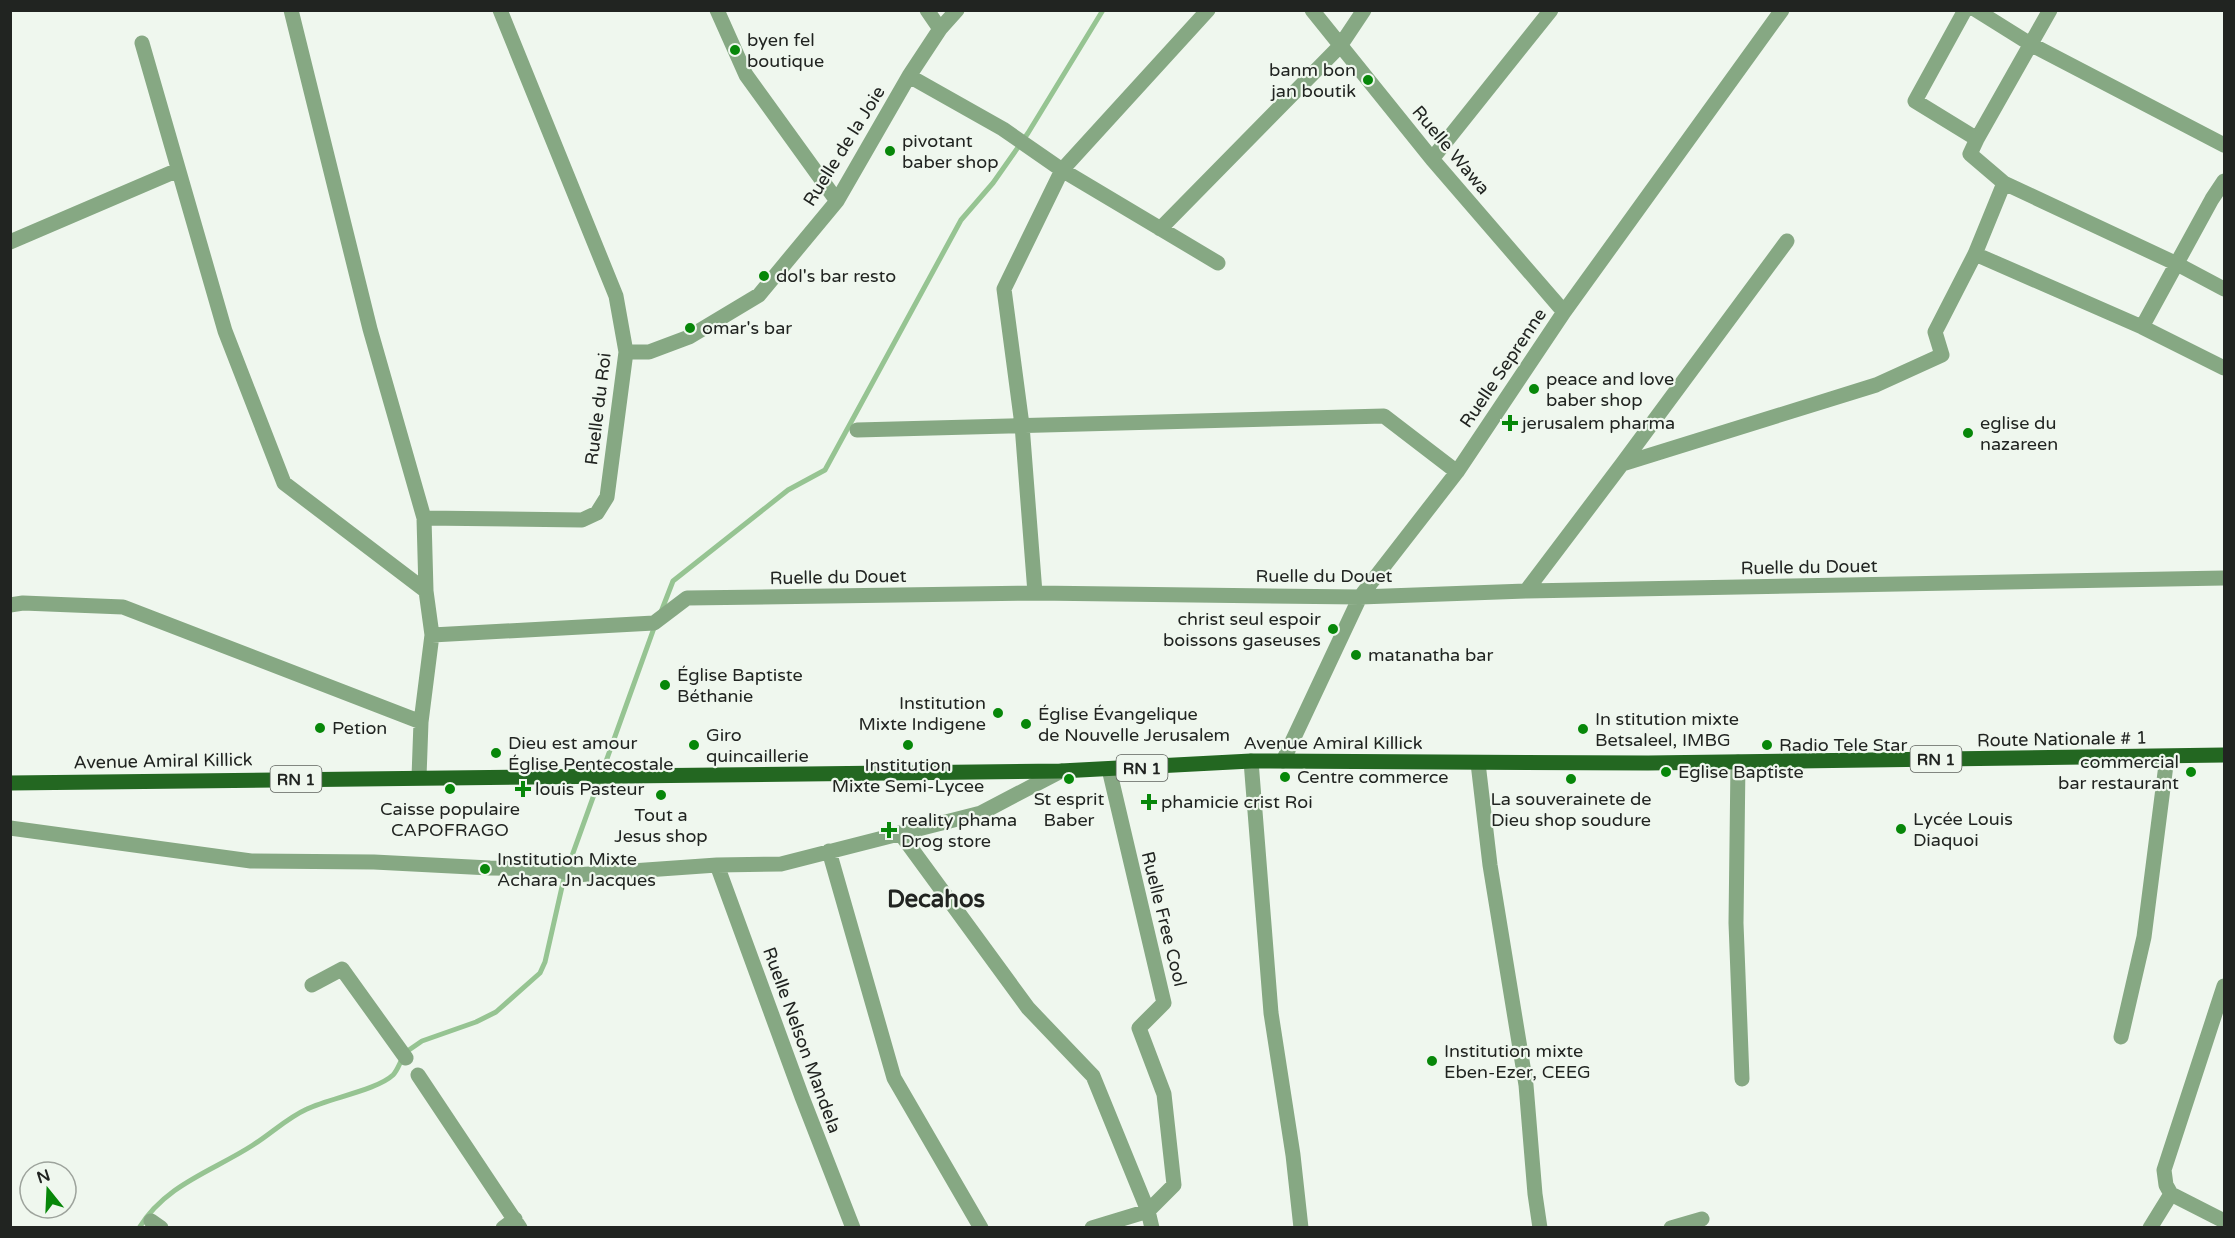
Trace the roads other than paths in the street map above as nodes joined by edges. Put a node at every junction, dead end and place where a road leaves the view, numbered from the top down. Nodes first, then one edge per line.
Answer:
1 (291, 10) edge
2 (500, 10) edge
3 (717, 10) edge
4 (927, 10) edge
5 (957, 10) edge
6 (1208, 10) edge
7 (1312, 10) edge
8 (1364, 10) edge
9 (1551, 10) edge
10 (1782, 10) edge
11 (1965, 10) edge
12 (2050, 10) edge
13 (1982, 12) edge
14 (940, 29) junction
15 (142, 43) dead end
16 (1340, 45) junction
17 (2032, 45) junction
18 (909, 76) junction
19 (1977, 139) junction
20 (2224, 145) edge
21 (1432, 159) junction
22 (178, 170) junction
23 (1062, 170) junction
24 (2224, 181) edge
25 (2004, 183) junction
26 (837, 201) junction
27 (2218, 202) edge
28 (1160, 229) junction
29 (1787, 241) dead end
30 (10, 242) edge
31 (1975, 254) junction
32 (1218, 263) dead end
33 (2177, 264) junction
34 (2224, 289) edge
35 (1564, 312) junction
36 (2142, 327) junction
37 (626, 352) junction
38 (2224, 368) edge
39 (1022, 425) junction
40 (857, 430) dead end
41 (1622, 464) junction
42 (1457, 472) junction
43 (424, 518) junction
44 (2224, 578) edge
45 (426, 591) junction
46 (1526, 591) junction
47 (1035, 593) junction
48 (1360, 597) junction
49 (10, 605) edge
50 (432, 635) junction
51 (421, 722) junction
52 (2224, 755) edge
53 (2167, 757) junction
54 (1251, 761) junction
55 (1283, 761) junction
56 (1738, 762) junction
57 (1648, 763) joint
58 (1478, 764) junction
59 (1109, 770) junction
60 (1061, 771) junction
61 (420, 777) junction
62 (10, 783) edge
63 (10, 828) edge
64 (900, 833) junction
65 (829, 851) junction
66 (717, 865) junction
67 (312, 985) dead end
68 (2224, 986) edge
69 (2121, 1037) dead end
70 (406, 1058) dead end
71 (418, 1075) dead end
72 (1742, 1078) dead end
73 (2170, 1194) junction
74 (1148, 1211) junction
75 (1702, 1219) dead end
76 (2224, 1221) edge
77 (513, 1225) edge
78 (853, 1227) edge
79 (981, 1227) edge
80 (1092, 1227) edge
81 (1152, 1227) edge
82 (1301, 1227) edge
83 (1540, 1227) edge
84 (1671, 1227) edge
85 (2150, 1227) edge

1 - 43 street
2 - 37 street, Ruelle du Roi
3 - 26 street
4 - 14 street
5 - 14 street, Ruelle de la Joie
6 - 23 street
7 - 16 street, Ruelle Wawa
8 - 16 street
9 - 21 street
10 - 35 street, Ruelle Seprenne
11 - 19 street
12 - 17 street
13 - 17 street
14 - 18 street, Ruelle de la Joie
15 - 22 street
16 - 21 street, Ruelle Wawa
16 - 28 street
17 - 19 street
17 - 20 street
18 - 23 street
18 - 26 street, Ruelle de la Joie
19 - 25 street
21 - 35 street, Ruelle Wawa
22 - 30 street
22 - 45 street
23 - 28 street
23 - 39 street
24 - 27 street
25 - 31 street
25 - 33 street
26 - 37 street, Ruelle de la Joie
27 - 33 street
28 - 32 street
29 - 41 street
31 - 36 street
31 - 41 street
33 - 34 street
33 - 36 street
35 - 42 street, Ruelle Seprenne
36 - 38 street
37 - 43 street, Ruelle du Roi
39 - 40 street
39 - 42 street
39 - 47 street
41 - 46 street
42 - 48 street, Ruelle Seprenne
43 - 45 street
44 - 46 street, Ruelle du Douet
45 - 50 street
46 - 48 street, Ruelle du Douet
47 - 48 street, Ruelle du Douet
47 - 50 street, Ruelle du Douet
48 - 55 street, Ruelle Seprenne
49 - 51 street
50 - 51 street
51 - 61 street
52 - 53 main road, Route Nationale # 1 / RN 1
53 - 56 main road, Route Nationale # 1 / RN 1
53 - 69 street
54 - 55 main road, Avenue Amiral Killick / RN 1
54 - 59 main road, Avenue Amiral Killick / RN 1
54 - 82 street
55 - 58 main road, Avenue Amiral Killick / RN 1
56 - 57 main road, Route Nationale # 1 / RN 1
56 - 72 street
57 - 58 main road, Avenue Amiral Killick / RN 1
58 - 83 street
59 - 60 main road, Avenue Amiral Killick / RN 1
59 - 74 street, Ruelle Free Cool
60 - 61 main road, Avenue Amiral Killick / RN 1
60 - 64 street
61 - 62 main road, Avenue Amiral Killick / RN 1
63 - 66 street
64 - 65 street
64 - 74 street
65 - 66 street
65 - 79 street
66 - 78 street, Ruelle Nelson Mandela
67 - 70 street
68 - 73 street
71 - 77 street
73 - 76 street
73 - 85 street
74 - 80 street, Ruelle Free Cool
74 - 81 street
75 - 84 street

